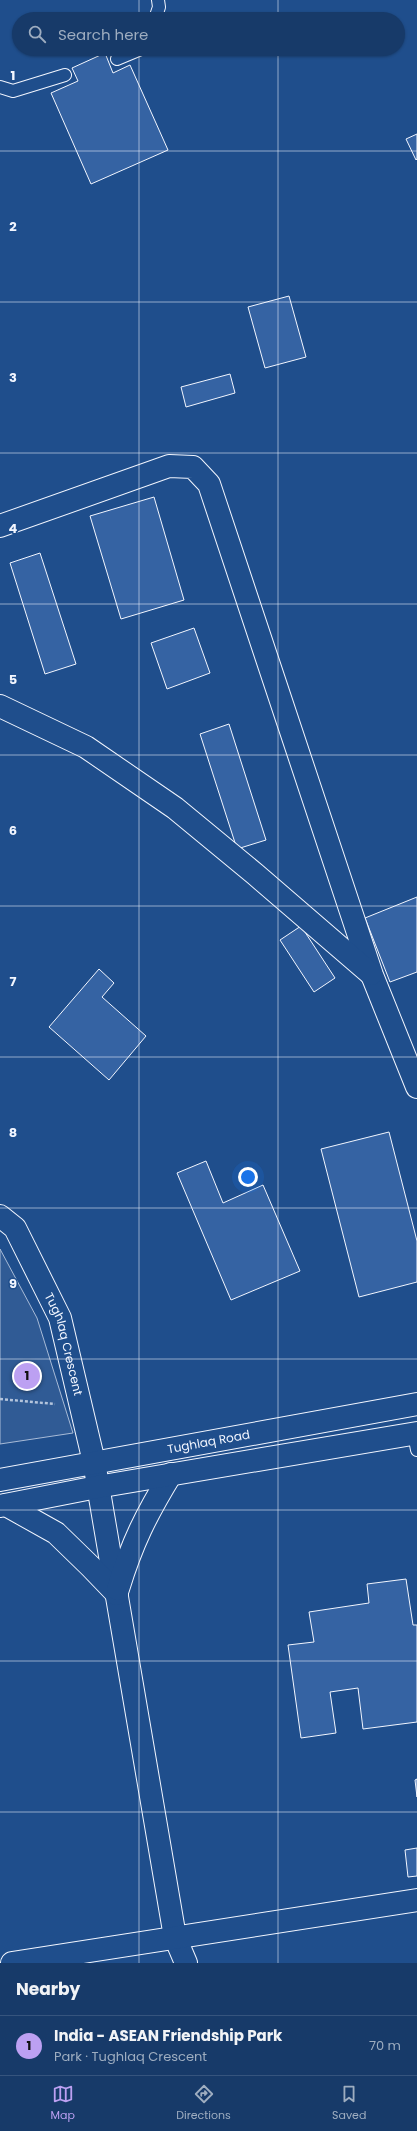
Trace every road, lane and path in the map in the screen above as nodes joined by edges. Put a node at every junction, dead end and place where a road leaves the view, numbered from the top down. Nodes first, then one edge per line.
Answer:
1 (158, 0) edge
2 (157, 12) edge
3 (124, 56) edge
4 (117, 59) dead end
5 (65, 75) dead end
6 (0, 87) edge
7 (0, 526) edge
8 (0, 706) edge
9 (372, 975) junction
10 (417, 1087) edge
11 (0, 1216) edge
12 (0, 1399) edge
13 (417, 1404) edge
14 (81, 1407) junction
15 (416, 1439) edge
16 (94, 1462) junction
17 (171, 1474) junction
18 (0, 1480) edge
19 (97, 1487) junction
20 (3, 1505) edge
21 (117, 1594) junction
22 (417, 1900) edge
23 (175, 1937) junction
24 (12, 1963) edge
25 (186, 1963) edge

1 - 2 lane
3 - 4 lane
5 - 6 lane
7 - 9 street
8 - 9 street
9 - 10 street
11 - 14 street, Tughlaq Crescent
12 - 14 path
13 - 16 street, Tughlaq Road
14 - 16 street, Tughlaq Crescent
15 - 17 street
16 - 18 street, Tughlaq Road
16 - 19 street, Tughlaq Crescent
17 - 19 street
17 - 21 street
19 - 20 street
19 - 21 street, Tughlaq Crescent
20 - 21 street
21 - 23 street, Tughlaq Crescent
22 - 23 street
23 - 24 street
23 - 25 street, Tughlaq Crescent

